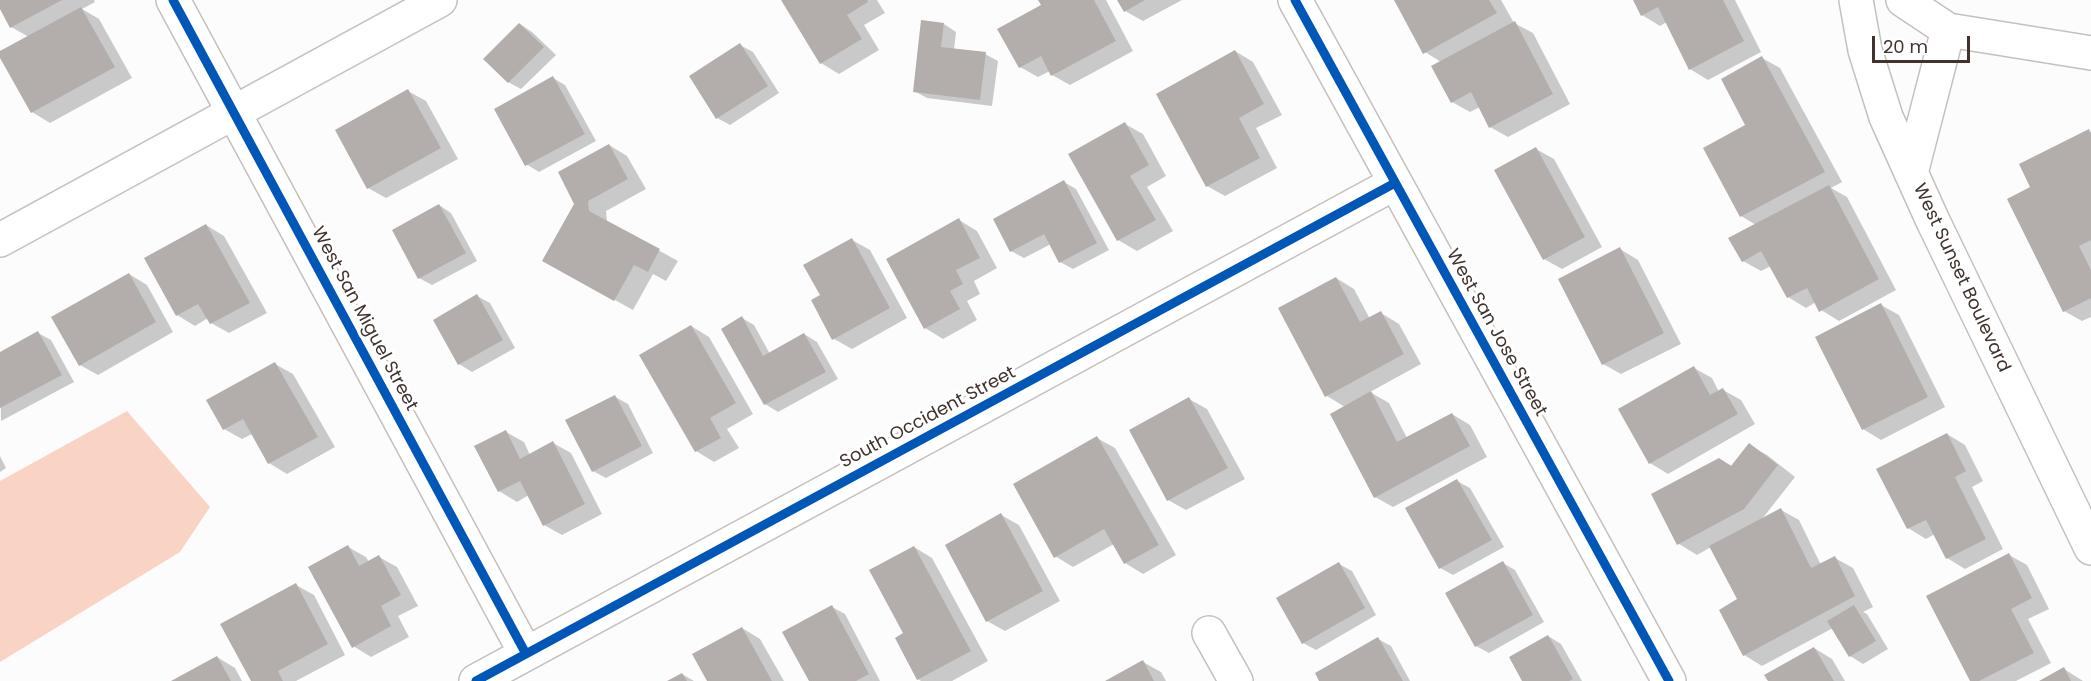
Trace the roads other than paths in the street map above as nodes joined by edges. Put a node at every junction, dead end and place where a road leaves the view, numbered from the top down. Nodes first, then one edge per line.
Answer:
1 (173, 0) edge
2 (440, 0) edge
3 (1295, 0) edge
4 (1856, 0) edge
5 (1903, 0) edge
6 (1948, 30) junction
7 (2091, 53) edge
8 (234, 113) junction
9 (1911, 173) junction
10 (1395, 183) junction
11 (0, 240) edge
12 (2091, 548) edge
13 (1209, 633) dead end
14 (526, 654) junction
15 (476, 681) edge
16 (1236, 681) edge
17 (1669, 681) edge

1 - 8 street, West San Miguel Street
2 - 8 street
3 - 10 street, West San Jose Street
4 - 9 street, West Sunset Boulevard
5 - 6 street
6 - 7 street
6 - 9 street
8 - 11 street
8 - 14 street, West San Miguel Street
9 - 12 street, West Sunset Boulevard
10 - 14 street, South Occident Street
10 - 17 street, West San Jose Street
13 - 16 street
14 - 15 street, South Occident Street

